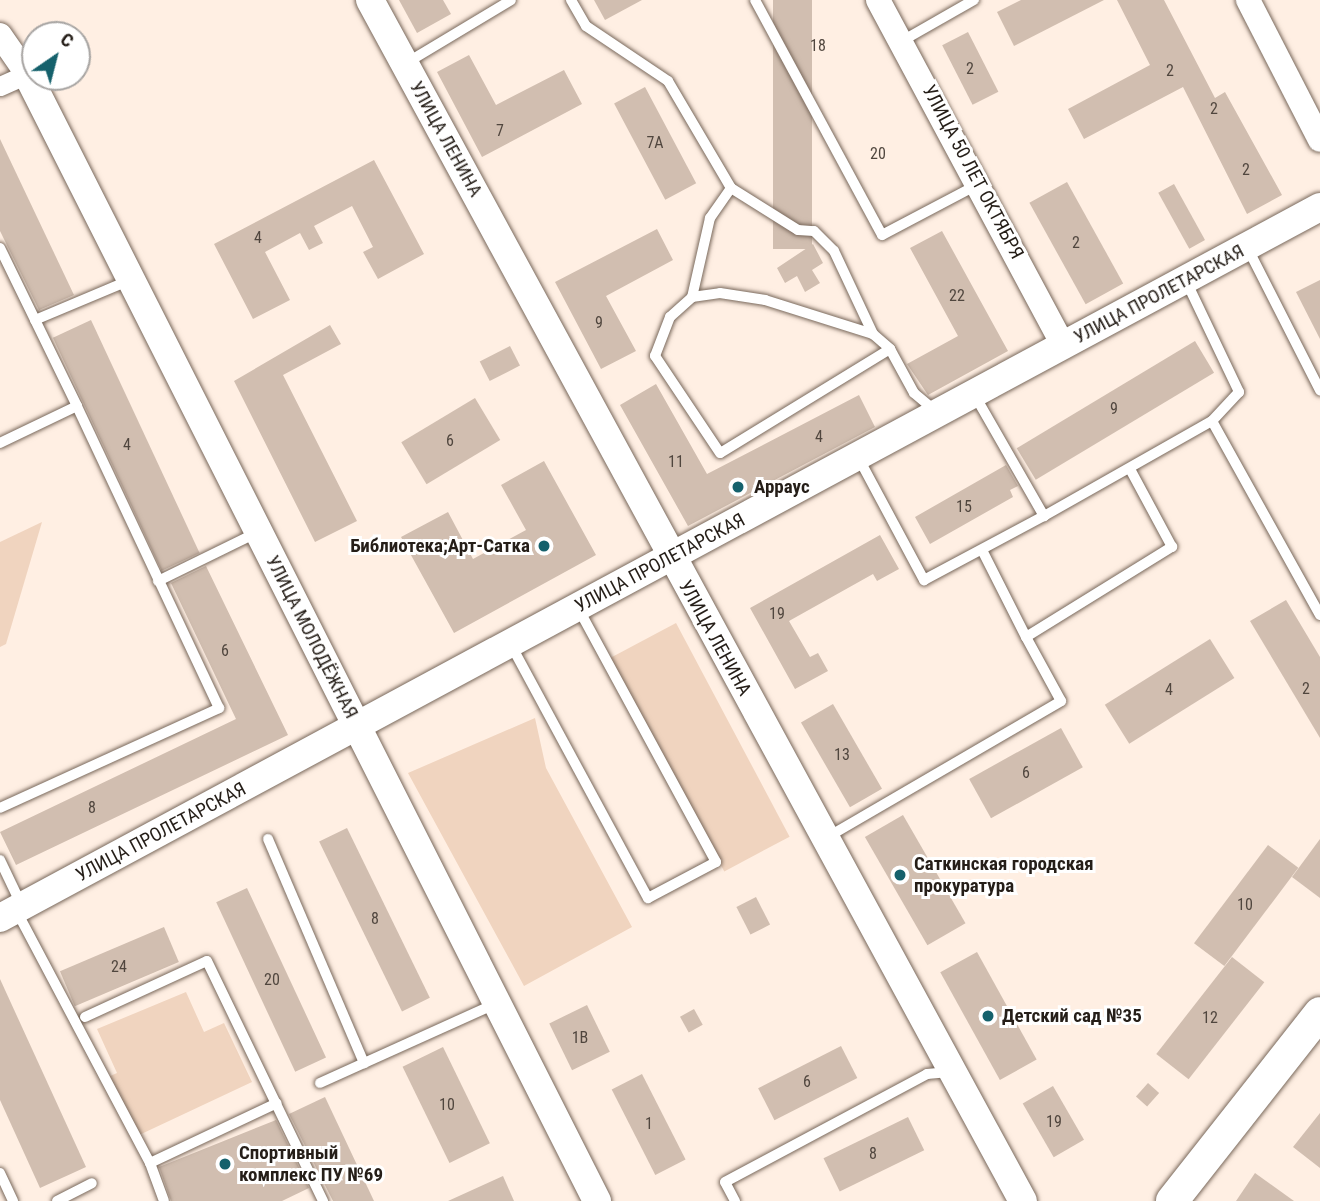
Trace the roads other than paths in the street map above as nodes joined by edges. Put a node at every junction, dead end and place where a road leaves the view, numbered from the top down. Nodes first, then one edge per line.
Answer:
1 (370, 0) edge
2 (510, 0) edge
3 (571, 0) edge
4 (755, 0) edge
5 (878, 0) edge
6 (974, 0) edge
7 (1248, 0) edge
8 (0, 35) edge
9 (901, 41) junction
10 (404, 64) junction
11 (21, 65) edge
12 (21, 77) edge
13 (0, 86) edge
14 (36, 91) edge
15 (1320, 139) edge
16 (981, 183) junction
17 (731, 188) junction
18 (1320, 207) edge
19 (1247, 246) junction
20 (0, 248) edge
21 (131, 279) junction
22 (1185, 280) junction
23 (692, 297) junction
24 (35, 320) junction
25 (873, 334) junction
26 (1063, 345) junction
27 (890, 349) junction
28 (1320, 390) edge
29 (974, 394) junction
30 (77, 406) junction
31 (938, 413) junction
32 (1212, 421) junction
33 (0, 443) edge
34 (857, 457) junction
35 (1130, 469) junction
36 (1044, 516) junction
37 (259, 532) junction
38 (982, 550) junction
39 (672, 556) junction
40 (158, 581) junction
41 (577, 607) junction
42 (1320, 615) edge
43 (1026, 637) junction
44 (510, 644) junction
45 (357, 726) junction
46 (0, 808) edge
47 (268, 839) dead end
48 (825, 839) junction
49 (0, 860) edge
50 (13, 912) edge
51 (497, 1003) junction
52 (1320, 1013) edge
53 (85, 1017) dead end
54 (364, 1063) junction
55 (953, 1072) junction
56 (320, 1083) dead end
57 (277, 1103) junction
58 (150, 1163) junction
59 (0, 1174) edge
60 (92, 1183) dead end
61 (13, 1201) edge
62 (57, 1201) edge
63 (164, 1201) edge
64 (323, 1201) edge
65 (597, 1201) edge
66 (735, 1201) edge
67 (1023, 1201) edge
68 (1172, 1201) edge

1 - 10 main road, УЛИЦА ЛЕНИНА
2 - 10 lane
3 - 17 lane
4 - 16 lane
5 - 9 street, УЛИЦА 50 ЛЕТ ОКТЯБРЯ
6 - 9 lane
7 - 15 street
8 - 11 street
9 - 16 street, УЛИЦА 50 ЛЕТ ОКТЯБРЯ
10 - 39 main road, УЛИЦА ЛЕНИНА
12 - 13 street
14 - 21 main road, УЛИЦА МОЛОДЁЖНАЯ
16 - 26 street, УЛИЦА 50 ЛЕТ ОКТЯБРЯ
17 - 23 lane
17 - 25 lane
18 - 19 main road, УЛИЦА ПРОЛЕТАРСКАЯ
19 - 22 main road, УЛИЦА ПРОЛЕТАРСКАЯ
19 - 28 lane
20 - 24 lane
21 - 24 lane
21 - 37 main road, УЛИЦА МОЛОДЁЖНАЯ
22 - 26 main road, УЛИЦА ПРОЛЕТАРСКАЯ
22 - 32 lane
23 - 25 lane
23 - 27 lane
24 - 30 lane
25 - 27 lane
26 - 29 main road, УЛИЦА ПРОЛЕТАРСКАЯ
27 - 31 lane
29 - 31 main road, УЛИЦА ПРОЛЕТАРСКАЯ
29 - 36 lane
30 - 33 lane
30 - 40 lane
31 - 34 main road, УЛИЦА ПРОЛЕТАРСКАЯ
32 - 35 lane
32 - 42 lane
34 - 38 lane
34 - 39 main road, УЛИЦА ПРОЛЕТАРСКАЯ
35 - 36 lane
35 - 43 lane
36 - 38 lane
37 - 40 lane
37 - 45 main road, УЛИЦА МОЛОДЁЖНАЯ
38 - 43 lane
39 - 41 main road, УЛИЦА ПРОЛЕТАРСКАЯ
39 - 48 main road, УЛИЦА ЛЕНИНА
40 - 46 lane
41 - 44 main road, УЛИЦА ПРОЛЕТАРСКАЯ
41 - 44 lane
43 - 48 lane
44 - 45 main road, УЛИЦА ПРОЛЕТАРСКАЯ
45 - 50 main road, УЛИЦА ПРОЛЕТАРСКАЯ
45 - 51 main road, УЛИЦА МОЛОДЁЖНАЯ
47 - 54 lane
48 - 55 main road, УЛИЦА ЛЕНИНА
49 - 50 lane
50 - 58 lane
51 - 54 lane
51 - 65 main road, УЛИЦА МОЛОДЁЖНАЯ
52 - 68 main road
53 - 57 lane
54 - 56 lane
55 - 66 lane
55 - 67 main road, УЛИЦА ЛЕНИНА
57 - 58 lane
57 - 64 lane
58 - 63 lane
59 - 61 lane
60 - 62 lane

